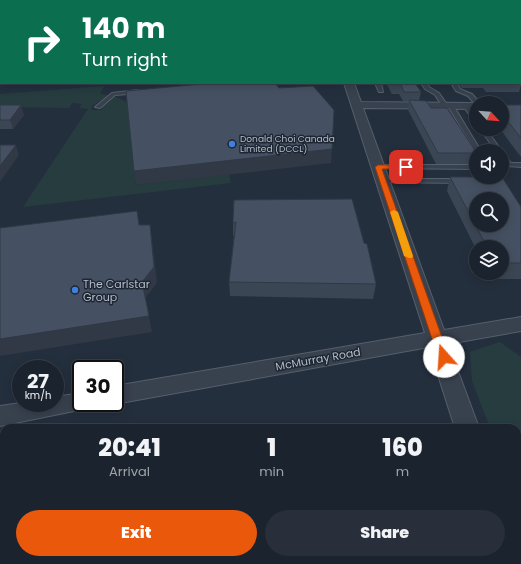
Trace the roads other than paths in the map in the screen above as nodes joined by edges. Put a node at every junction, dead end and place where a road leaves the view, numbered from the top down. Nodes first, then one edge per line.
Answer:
1 (349, 84) edge
2 (378, 84) edge
3 (425, 84) edge
4 (455, 84) edge
5 (146, 91) edge
6 (381, 91) dead end
7 (471, 96) edge
8 (357, 105) junction
9 (448, 106) junction
10 (469, 106) edge
11 (98, 107) dead end
12 (473, 144) edge
13 (518, 165) edge
14 (469, 168) edge
15 (381, 174) junction
16 (521, 174) edge
17 (467, 182) edge
18 (521, 324) edge
19 (437, 337) junction
20 (124, 394) edge
21 (72, 404) edge
22 (0, 416) edge
23 (466, 424) edge

1 - 8 street
2 - 6 lane
3 - 9 lane
4 - 7 lane
5 - 11 lane
8 - 9 street
8 - 15 street
9 - 10 street
9 - 12 lane
13 - 16 lane
14 - 15 lane
15 - 17 lane
15 - 19 street
18 - 19 street, McMurray Road
19 - 20 street, McMurray Road
19 - 23 street
21 - 22 street

